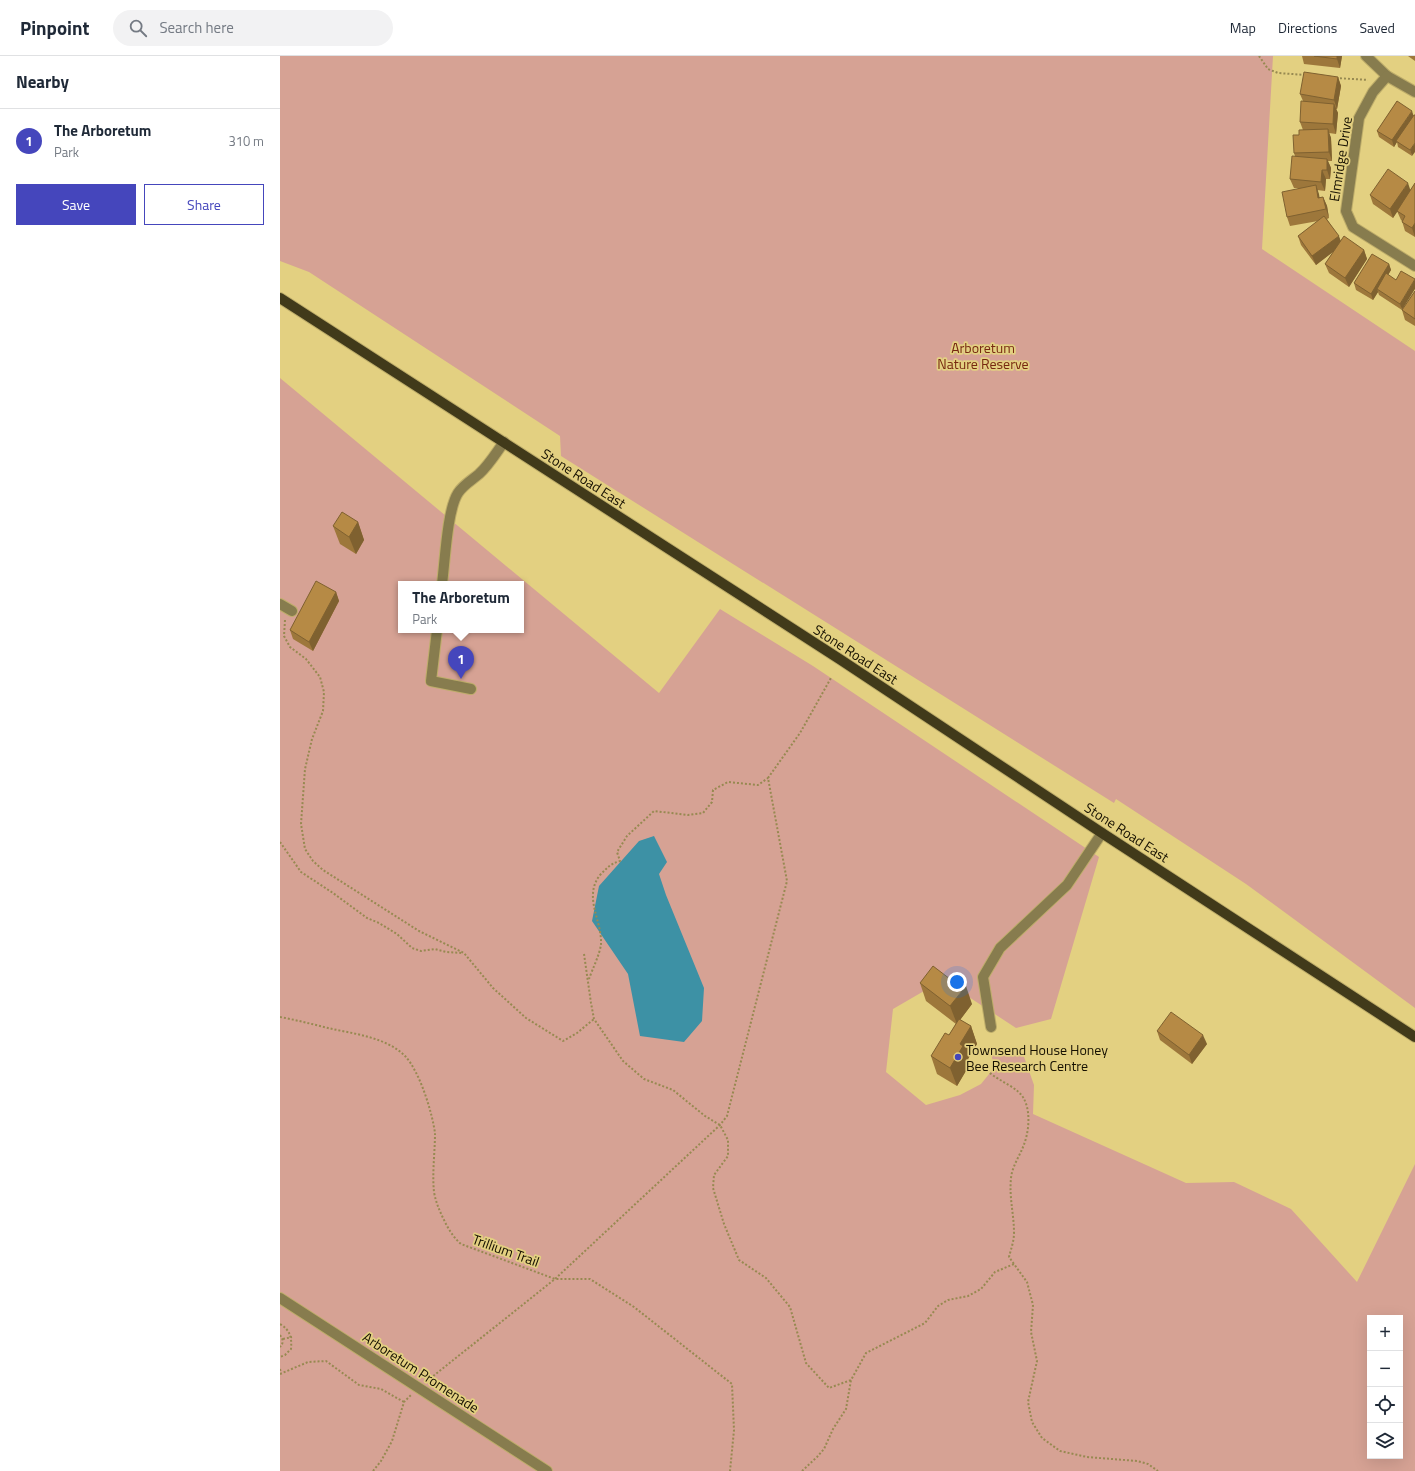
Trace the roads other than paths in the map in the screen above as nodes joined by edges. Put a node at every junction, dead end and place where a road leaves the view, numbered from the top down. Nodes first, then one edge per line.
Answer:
1 (1366, 56) edge
2 (1384, 78) junction
3 (1415, 92) edge
4 (1415, 266) edge
5 (280, 298) edge
6 (504, 442) junction
7 (442, 581) edge
8 (437, 633) edge
9 (471, 689) dead end
10 (1102, 833) junction
11 (991, 1027) dead end
12 (1415, 1036) edge
13 (280, 1298) edge
14 (547, 1471) edge

1 - 2 street
2 - 3 street
2 - 4 street, Elmridge Drive
5 - 6 main road, Stone Road East
6 - 7 street
6 - 10 main road, Stone Road East
8 - 9 street
10 - 11 street
10 - 12 main road, Stone Road East
13 - 14 street, Arboretum Promenade

